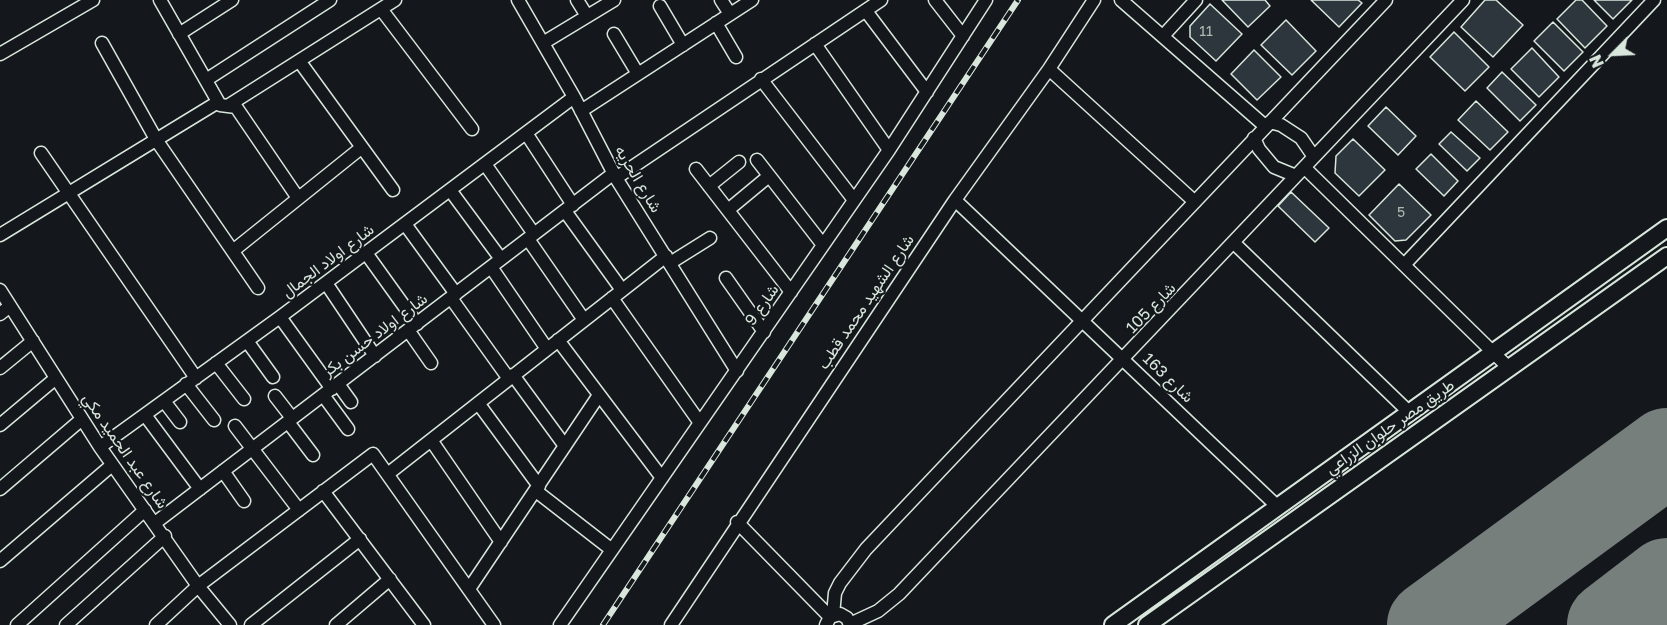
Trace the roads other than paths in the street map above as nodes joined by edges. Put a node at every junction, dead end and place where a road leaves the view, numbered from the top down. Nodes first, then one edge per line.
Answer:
1 (93, 0) edge
2 (160, 0) edge
3 (330, 0) edge
4 (395, 0) edge
5 (518, 0) edge
6 (577, 0) edge
7 (614, 0) edge
8 (722, 0) edge
9 (752, 0) edge
10 (881, 0) edge
11 (935, 0) edge
12 (986, 0) edge
13 (1094, 0) edge
14 (1121, 0) edge
15 (1196, 0) edge
16 (1386, 0) edge
17 (1463, 0) edge
18 (1654, 0) edge
19 (226, 2) edge
20 (660, 6) dead end
21 (381, 9) junction
22 (866, 10) junction
23 (730, 14) junction
24 (587, 16) junction
25 (716, 23) junction
26 (178, 34) junction
27 (614, 34) dead end
28 (963, 36) junction
29 (1162, 36) junction
30 (102, 43) dead end
31 (543, 43) junction
32 (814, 44) junction
33 (683, 45) junction
34 (0, 54) edge
35 (736, 57) dead end
36 (300, 62) junction
37 (1049, 69) junction
38 (638, 74) junction
39 (761, 79) junction
40 (206, 80) junction
41 (927, 92) junction
42 (574, 97) junction
43 (224, 104) junction
44 (581, 111) junction
45 (1268, 124) junction
46 (472, 129) dead end
47 (526, 133) junction
48 (1254, 138) junction
49 (157, 141) junction
50 (361, 148) junction
51 (889, 150) junction
52 (41, 153) dead end
53 (1314, 158) junction
54 (757, 160) dead end
55 (739, 162) dead end
56 (485, 164) junction
57 (696, 169) dead end
58 (1300, 172) junction
59 (615, 176) junction
60 (770, 176) junction
61 (709, 186) junction
62 (393, 190) dead end
63 (450, 190) junction
64 (70, 195) junction
65 (298, 198) junction
66 (854, 200) junction
67 (955, 200) junction
68 (1195, 202) junction
69 (569, 208) junction
70 (728, 210) junction
71 (405, 224) junction
72 (1667, 228) edge
73 (0, 236) edge
74 (531, 237) junction
75 (710, 238) dead end
76 (1235, 244) junction
77 (823, 245) junction
78 (234, 250) junction
79 (366, 253) junction
80 (1667, 256) edge
81 (501, 259) junction
82 (668, 260) junction
83 (1404, 265) junction
84 (491, 267) junction
85 (726, 278) dead end
86 (326, 283) junction
87 (258, 288) dead end
88 (0, 290) edge
89 (622, 290) junction
90 (791, 292) junction
91 (453, 296) junction
92 (612, 298) junction
93 (5, 310) edge
94 (280, 317) junction
95 (584, 320) junction
96 (1083, 320) junction
97 (413, 327) junction
98 (764, 332) junction
99 (558, 340) junction
100 (33, 341) junction
101 (247, 341) junction
102 (548, 349) junction
103 (1495, 354) junction
104 (375, 356) junction
105 (1125, 360) junction
106 (216, 363) junction
107 (431, 363) dead end
108 (0, 368) edge
109 (1509, 368) junction
110 (737, 371) junction
111 (273, 377) dead end
112 (511, 377) junction
113 (56, 378) junction
114 (191, 381) junction
115 (331, 389) junction
116 (599, 395) junction
117 (275, 396) dead end
118 (244, 399) dead end
119 (164, 401) junction
120 (351, 402) dead end
121 (478, 403) junction
122 (1410, 413) junction
123 (145, 415) junction
124 (82, 419) junction
125 (214, 420) dead end
126 (290, 420) junction
127 (180, 422) dead end
128 (700, 423) junction
129 (0, 425) edge
130 (235, 426) dead end
131 (348, 429) dead end
132 (431, 440) junction
133 (565, 446) junction
134 (100, 447) junction
135 (253, 448) junction
136 (313, 455) dead end
137 (112, 465) junction
138 (223, 471) junction
139 (389, 473) junction
140 (662, 478) junction
141 (537, 488) junction
142 (0, 489) edge
143 (200, 489) junction
144 (324, 491) junction
145 (244, 501) dead end
146 (1278, 507) junction
147 (145, 510) junction
148 (299, 510) junction
149 (737, 522) junction
150 (155, 523) junction
151 (165, 536) junction
152 (360, 539) junction
153 (501, 543) junction
154 (612, 550) junction
155 (0, 561) edge
156 (390, 579) junction
157 (198, 586) junction
158 (469, 589) junction
159 (1130, 613) junction
160 (830, 619) edge
161 (18, 625) edge
162 (66, 625) edge
163 (156, 625) edge
164 (230, 625) edge
165 (251, 625) edge
166 (336, 625) edge
167 (424, 625) edge
168 (494, 625) edge
169 (560, 625) edge
170 (670, 625) edge
171 (850, 625) edge
172 (1113, 625) edge
173 (1145, 625) edge

1 - 34 street
2 - 26 street
3 - 40 street
4 - 21 street
5 - 31 street, شارع الحريه
6 - 24 street
7 - 24 street
8 - 23 street
9 - 23 street
10 - 22 street, شارع اولاد حسن بكر
11 - 28 street
12 - 28 street, شارع 9
13 - 37 street, شارع الشهيد محمد قطب
14 - 29 street
15 - 29 street
16 - 45 street
17 - 53 street, شارع 105
18 - 83 street
19 - 26 street
20 - 33 street
21 - 36 street
21 - 46 street
22 - 32 street, شارع اولاد حسن بكر
22 - 41 street
23 - 25 street
24 - 31 street
25 - 33 street
25 - 35 street
26 - 40 street
27 - 38 street
28 - 41 street, شارع 9
29 - 45 street
30 - 49 street
31 - 42 street, شارع الحريه
32 - 39 street, شارع اولاد حسن بكر
32 - 51 street
33 - 38 street
36 - 43 street
36 - 50 street
37 - 67 street, شارع الشهيد محمد قطب
37 - 68 street
38 - 44 street
39 - 59 street, شارع اولاد حسن بكر
39 - 66 street
40 - 43 street
41 - 51 street, شارع 9
42 - 44 street, شارع الحريه
42 - 47 street, شارع اولاد الجمال
43 - 49 street
43 - 65 street
44 - 59 street, شارع الحريه
45 - 48 street
45 - 53 street
47 - 56 street, شارع اولاد الجمال
47 - 69 street
48 - 58 street
48 - 68 street
49 - 64 street
49 - 78 street
50 - 62 street
50 - 65 street
51 - 66 street, شارع 9
52 - 64 street
53 - 58 street, شارع 105
54 - 60 street
55 - 61 street
56 - 63 street, شارع اولاد الجمال
56 - 74 street
57 - 61 street
58 - 76 street, شارع 105
58 - 83 street
59 - 69 street, شارع اولاد حسن بكر
59 - 82 street, شارع الحريه
60 - 70 street
60 - 77 street
61 - 70 street
63 - 71 street, شارع اولاد الجمال
63 - 81 street
64 - 73 street
64 - 114 street
65 - 78 street
66 - 77 street, شارع 9
67 - 96 street, شارع 163
67 - 149 street, شارع الشهيد محمد قطب
68 - 96 street
69 - 74 street, شارع اولاد حسن بكر
69 - 89 street
70 - 90 street
71 - 79 street, شارع اولاد الجمال
71 - 91 street
72 - 103 main road, طريق مصر حلوان الزراعي
74 - 81 street, شارع اولاد حسن بكر
74 - 95 street
75 - 82 street
76 - 105 street, شارع 105
76 - 122 street
77 - 90 street, شارع 9
78 - 87 street
79 - 86 street, شارع اولاد الجمال
79 - 97 street
80 - 109 main road, طريق مصر حلوان الزراعي
81 - 84 street, شارع اولاد حسن بكر
82 - 89 street
82 - 110 street, شارع الحريه
83 - 103 street
84 - 91 street, شارع اولاد حسن بكر
84 - 102 street
85 - 98 street
86 - 94 street, شارع اولاد الجمال
86 - 104 street
88 - 93 street, شارع عبد الحميد مكي
89 - 92 street
90 - 98 street, شارع 9
91 - 97 street, شارع اولاد حسن بكر
91 - 112 street
92 - 95 street
92 - 128 street
93 - 100 street, شارع عبد الحميد مكي
94 - 101 street, شارع اولاد الجمال
94 - 115 street
95 - 99 street
96 - 105 street, شارع 163
96 - 160 street
97 - 104 street, شارع اولاد حسن بكر
97 - 107 street
98 - 110 street, شارع 9
99 - 102 street
99 - 116 street
100 - 108 street
100 - 113 street, شارع عبد الحميد مكي
101 - 106 street, شارع اولاد الجمال
101 - 111 street
102 - 112 street
103 - 109 street
103 - 122 main road, طريق مصر حلوان الزراعي
104 - 115 street, شارع اولاد حسن بكر
105 - 146 street, شارع 163
105 - 171 street, شارع 105
106 - 114 street, شارع اولاد الجمال
106 - 118 street
109 - 173 main road, طريق مصر حلوان الزراعي
110 - 128 street, شارع 9
112 - 121 street
112 - 133 street
113 - 124 street, شارع عبد الحميد مكي
113 - 129 street
114 - 119 street, شارع اولاد الجمال
114 - 125 street
115 - 120 street
115 - 126 street, شارع اولاد حسن بكر
115 - 131 street
116 - 133 street
116 - 140 street
117 - 126 street
119 - 123 street, شارع اولاد الجمال
119 - 127 street
121 - 132 street
121 - 141 street
122 - 146 main road, طريق مصر حلوان الزراعي
123 - 134 street, شارع اولاد الجمال
123 - 143 street
124 - 134 street, شارع عبد الحميد مكي
124 - 142 street
126 - 135 street, شارع اولاد حسن بكر
126 - 136 street
128 - 140 street, شارع 9
130 - 135 street
132 - 139 street
132 - 153 street
133 - 141 street
134 - 137 street, شارع عبد الحميد مكي
135 - 138 street, شارع اولاد حسن بكر
135 - 148 street
137 - 147 street, شارع عبد الحميد مكي
137 - 155 street
138 - 143 street, شارع اولاد حسن بكر
138 - 145 street
139 - 144 street
139 - 158 street
140 - 154 street, شارع 9
141 - 153 street
141 - 154 street
143 - 150 street, شارع اولاد حسن بكر
144 - 148 street
144 - 152 street
146 - 159 main road, طريق مصر حلوان الزراعي
147 - 150 street, شارع عبد الحميد مكي
147 - 161 street
148 - 157 street
149 - 160 street
149 - 170 street, شارع الشهيد محمد قطب
150 - 151 street, شارع عبد الحميد مكي
151 - 157 street, شارع عبد الحميد مكي
151 - 162 street
152 - 156 street
152 - 165 street
153 - 158 street
154 - 169 street, شارع 9
156 - 166 street
156 - 167 street
157 - 163 street
157 - 164 street, شارع عبد الحميد مكي
158 - 168 street
159 - 172 main road, طريق مصر حلوان الزراعي
159 - 173 main road
160 - 171 street

